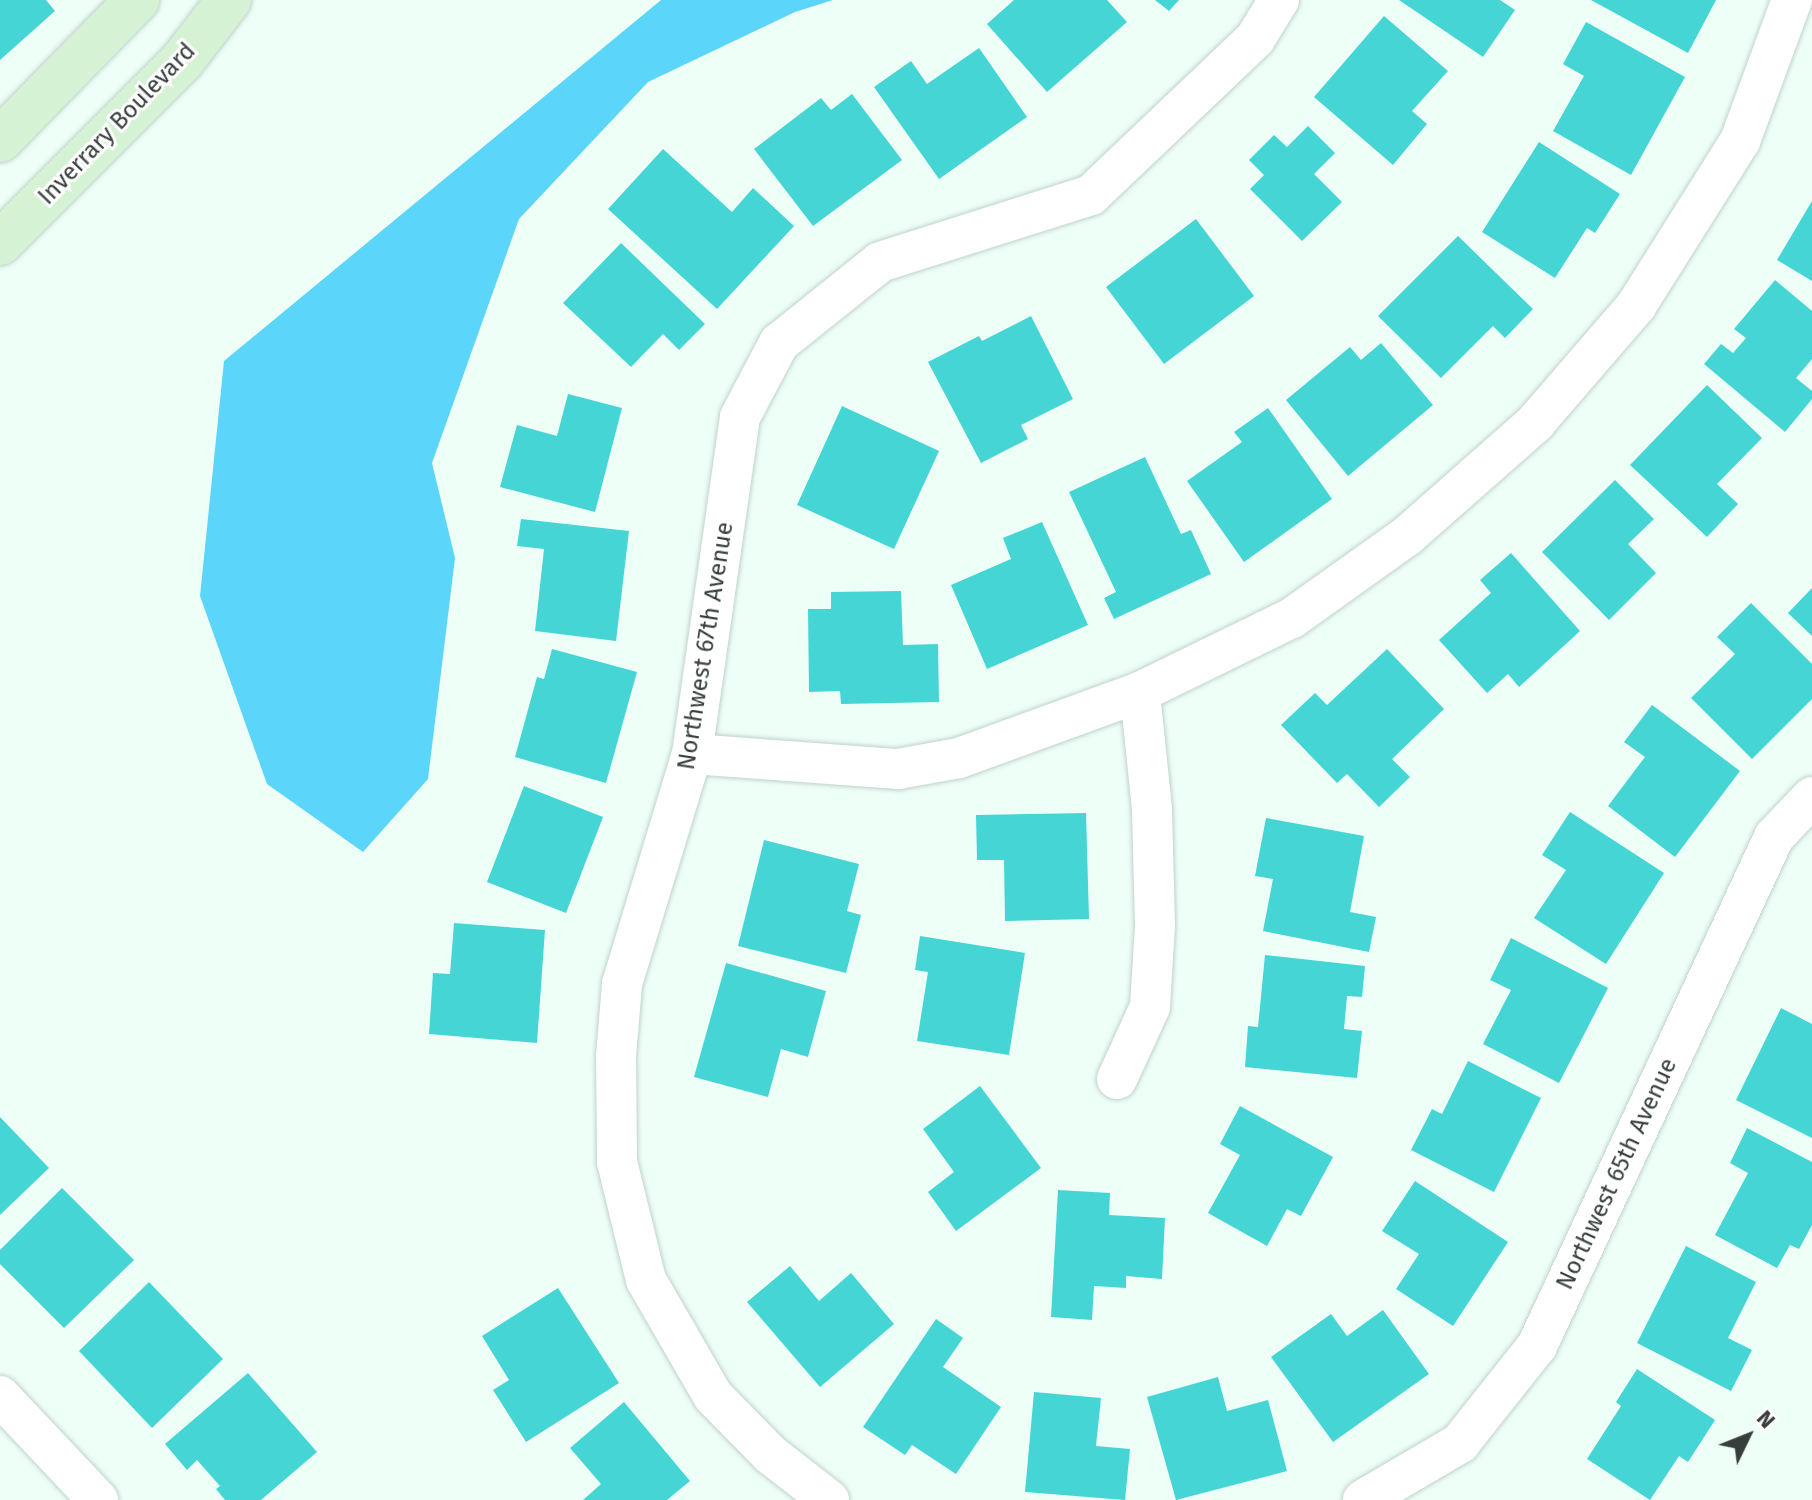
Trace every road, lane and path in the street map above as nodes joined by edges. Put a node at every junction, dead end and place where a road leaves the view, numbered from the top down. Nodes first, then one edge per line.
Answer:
1 (137, 0) edge
2 (229, 0) edge
3 (1279, 0) edge
4 (1792, 0) edge
5 (0, 140) edge
6 (0, 243) edge
7 (1140, 692) junction
8 (692, 754) junction
9 (1812, 797) edge
10 (1117, 1079) dead end
11 (5, 1411) edge
12 (98, 1500) edge
13 (829, 1500) edge
14 (1363, 1500) edge

1 - 5 street
2 - 6 street, Inverrary Boulevard
3 - 8 street, Northwest 67th Avenue
4 - 7 street
7 - 8 street
7 - 10 street
8 - 13 street, Northwest 67th Avenue
9 - 14 street, Northwest 65th Avenue
11 - 12 street

